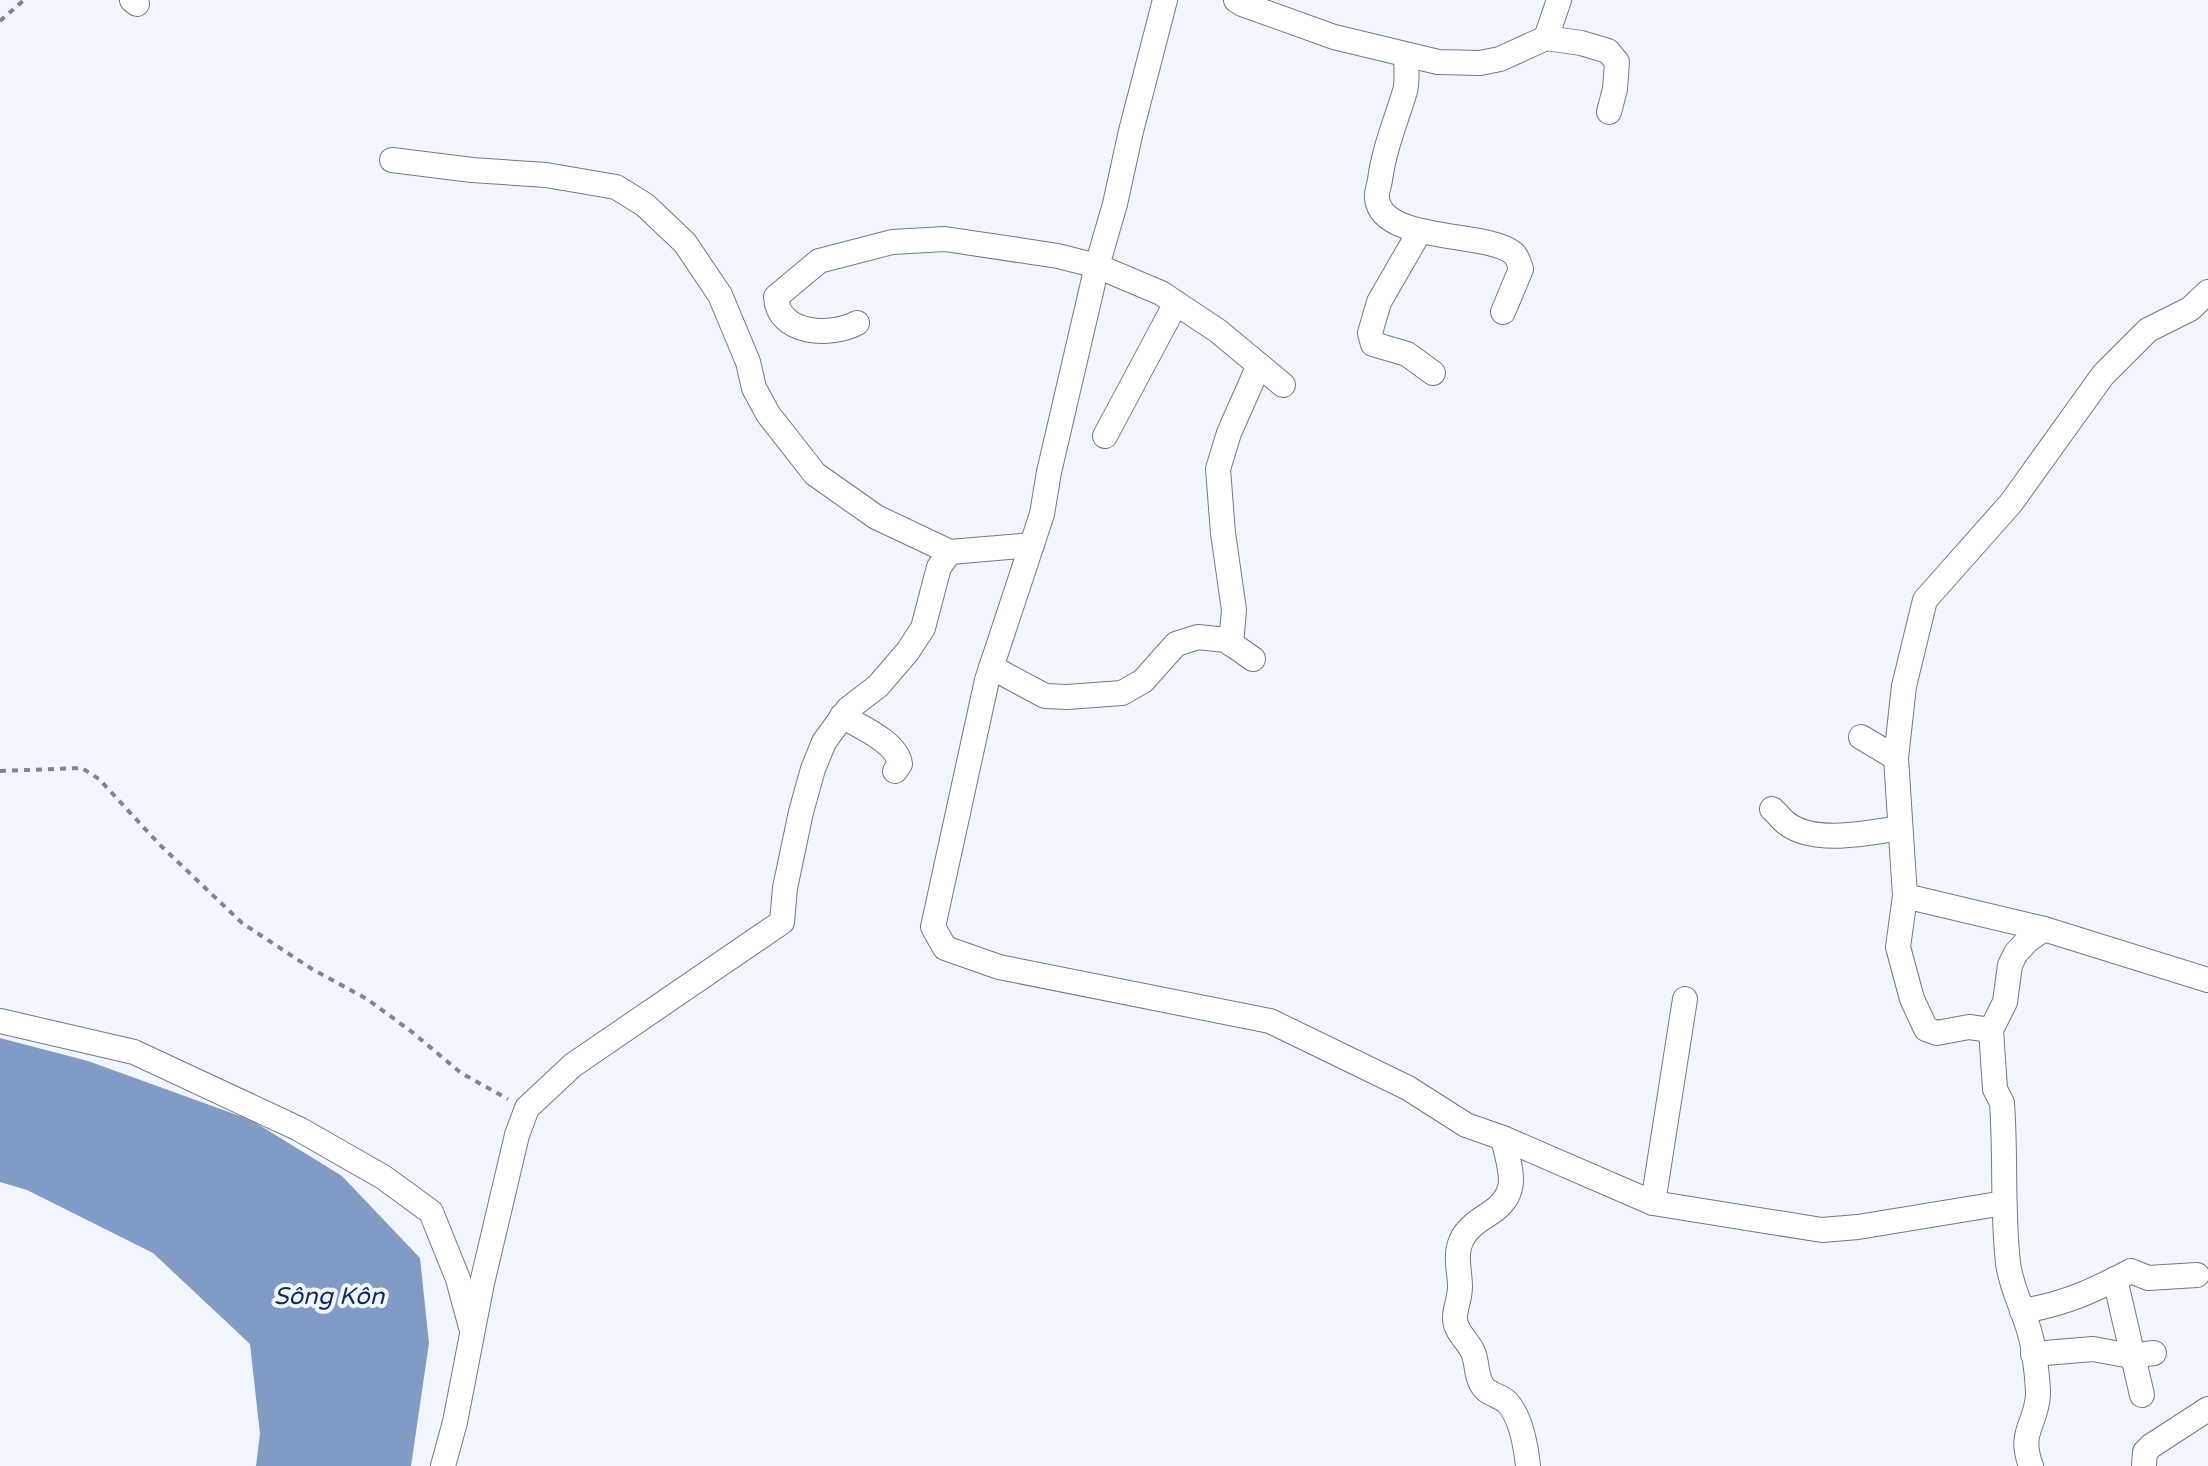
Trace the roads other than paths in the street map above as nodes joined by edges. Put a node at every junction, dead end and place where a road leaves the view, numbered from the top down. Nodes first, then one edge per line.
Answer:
1 (1165, 0) edge
2 (1236, 0) edge
3 (1559, 0) edge
4 (1546, 38) junction
5 (1406, 55) junction
6 (1609, 112) dead end
7 (392, 160) dead end
8 (1420, 231) junction
9 (1097, 266) junction
10 (2208, 292) edge
11 (1176, 303) junction
12 (1503, 312) dead end
13 (857, 323) dead end
14 (1259, 365) junction
15 (1433, 373) dead end
16 (1283, 385) dead end
17 (1105, 436) dead end
18 (1032, 545) junction
19 (950, 552) junction
20 (1231, 644) junction
21 (1253, 659) dead end
22 (991, 667) junction
23 (842, 716) junction
24 (1861, 737) dead end
25 (1896, 758) junction
26 (895, 771) dead end
27 (1772, 809) dead end
28 (1900, 828) junction
29 (1905, 896) junction
30 (2044, 929) junction
31 (2208, 980) edge
32 (1685, 999) dead end
33 (0, 1021) edge
34 (1991, 1030) junction
35 (1503, 1138) junction
36 (1653, 1203) junction
37 (2004, 1203) junction
38 (2197, 1275) dead end
39 (2115, 1279) junction
40 (2022, 1311) junction
41 (472, 1330) junction
42 (2033, 1354) junction
43 (2143, 1355) junction
44 (2142, 1395) dead end
45 (2208, 1409) edge
46 (443, 1466) edge
47 (1528, 1466) edge
48 (2031, 1466) edge
49 (2144, 1466) edge

1 - 9 street
2 - 5 street
3 - 4 street
4 - 5 street
4 - 6 street
5 - 8 street
7 - 19 street
8 - 12 street
8 - 15 street
9 - 11 street
9 - 13 street
9 - 18 street
10 - 25 street
11 - 14 street
11 - 17 street
14 - 16 street
14 - 20 street
18 - 19 street
18 - 22 street
19 - 23 street
20 - 21 street
20 - 22 street
22 - 35 street
23 - 26 street
23 - 41 street
24 - 25 street
25 - 28 street
27 - 28 street
28 - 29 street
29 - 30 street
29 - 34 street
30 - 31 street
30 - 34 street
32 - 36 street
33 - 41 street
34 - 37 street
35 - 36 street
35 - 47 street
36 - 37 street
37 - 40 street
38 - 39 street
39 - 40 street
39 - 43 street
40 - 42 street
41 - 46 street
42 - 43 street
42 - 48 street
43 - 44 street
45 - 49 street

